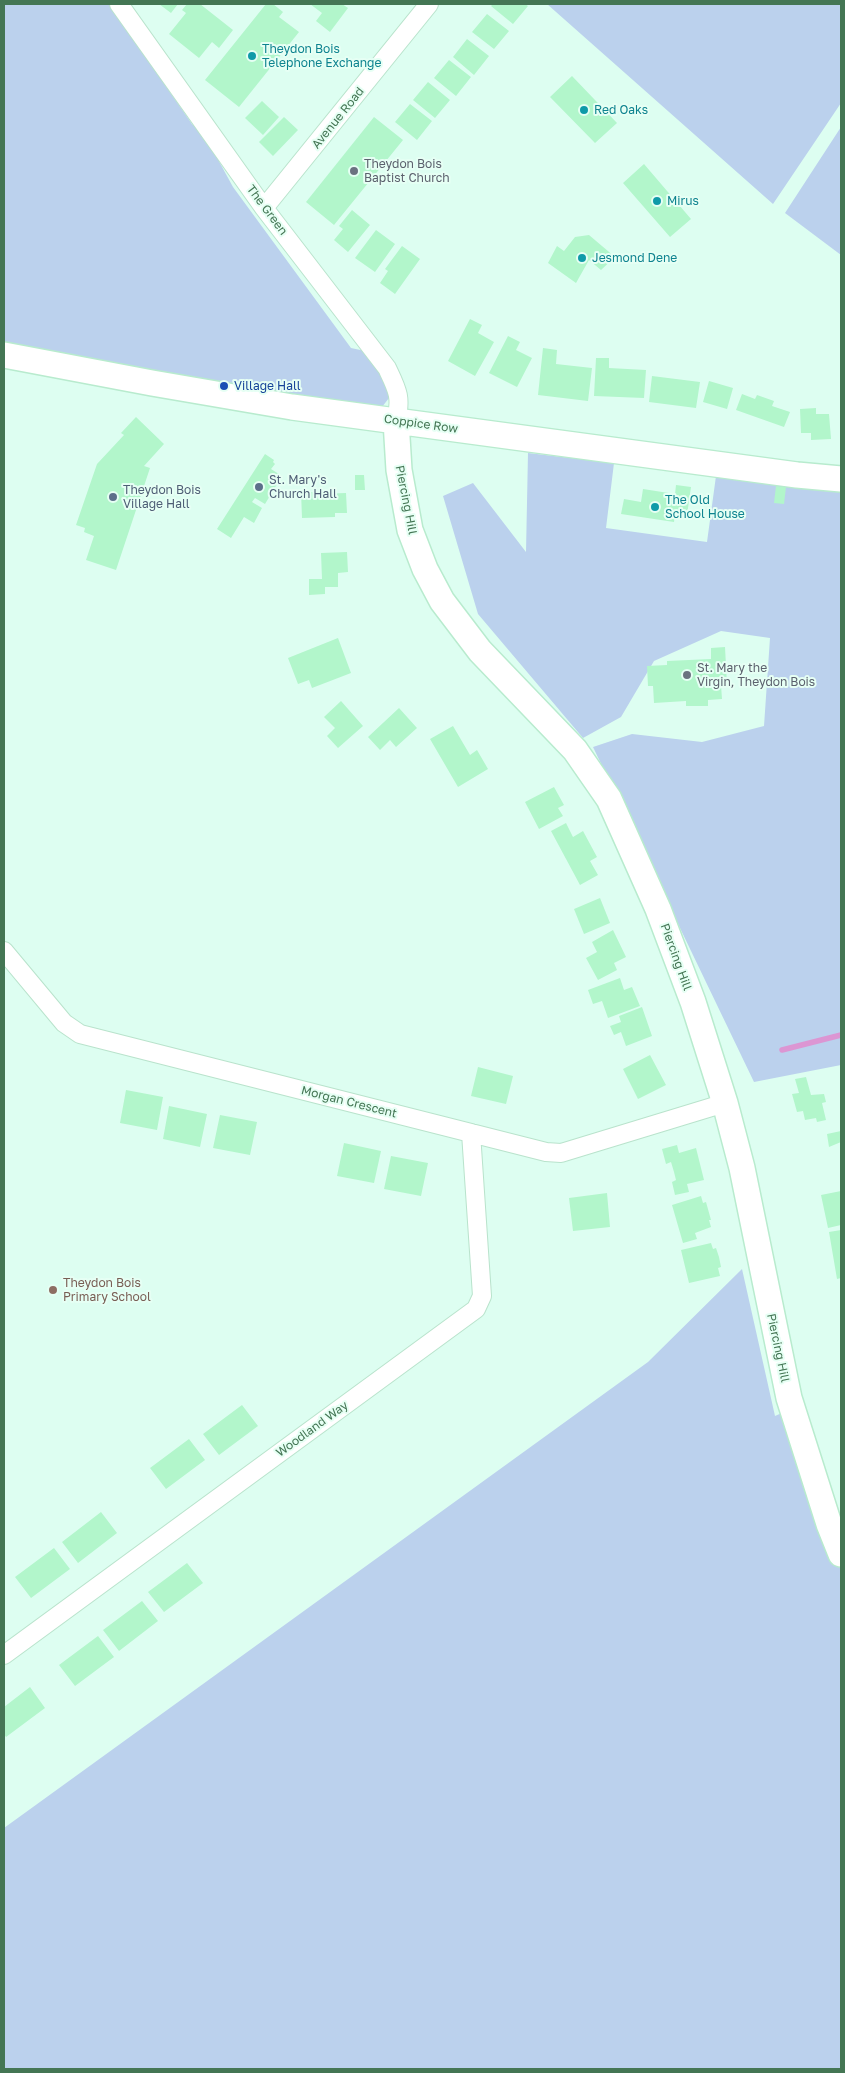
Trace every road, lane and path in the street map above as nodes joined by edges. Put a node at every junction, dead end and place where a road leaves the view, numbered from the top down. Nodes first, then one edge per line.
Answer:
1 (119, 4) edge
2 (429, 4) edge
3 (264, 208) junction
4 (4, 355) edge
5 (396, 420) junction
6 (841, 480) edge
7 (4, 951) edge
8 (725, 1103) junction
9 (471, 1133) junction
10 (841, 1554) edge
11 (4, 1655) edge

1 - 3 street, The Green
2 - 3 street, Avenue Road
3 - 5 street, The Green
4 - 5 street, Coppice Row
5 - 6 street, Coppice Row
5 - 8 street, Piercing Hill
7 - 9 street, Morgan Crescent
8 - 9 street, Morgan Crescent
8 - 10 street, Piercing Hill
9 - 11 street, Woodland Way

